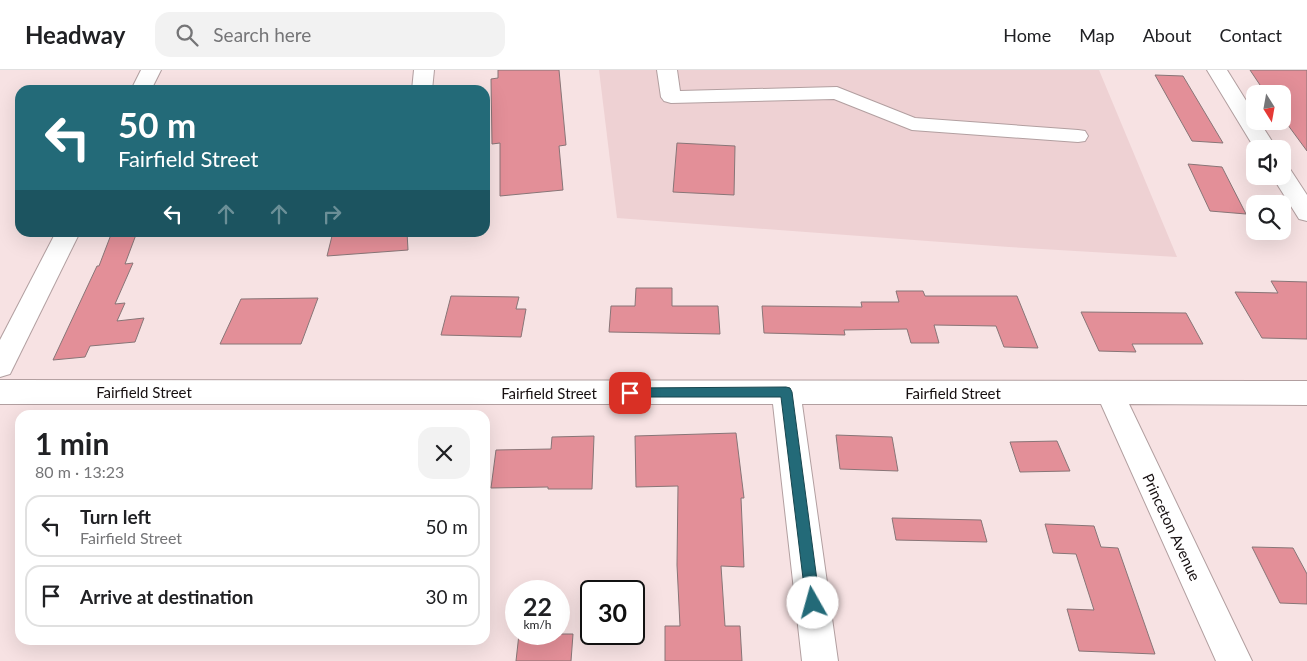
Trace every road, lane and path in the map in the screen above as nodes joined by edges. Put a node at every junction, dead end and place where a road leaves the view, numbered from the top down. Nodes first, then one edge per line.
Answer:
1 (151, 70) edge
2 (424, 70) edge
3 (667, 70) edge
4 (1216, 70) edge
5 (144, 85) edge
6 (422, 85) edge
7 (1078, 136) dead end
8 (1260, 140) edge
9 (1289, 185) edge
10 (1307, 214) edge
11 (65, 237) edge
12 (0, 366) edge
13 (0, 392) edge
14 (786, 392) junction
15 (1307, 393) edge
16 (1110, 394) junction
17 (452, 404) edge
18 (820, 661) edge
19 (1234, 661) edge

1 - 5 street
2 - 6 street
3 - 7 street
4 - 8 street
9 - 10 street
11 - 12 street
13 - 17 street, Fairfield Street
14 - 16 street, Fairfield Street
14 - 17 street, Fairfield Street
14 - 18 street
15 - 16 street, Fairfield Street
16 - 19 street, Princeton Avenue

